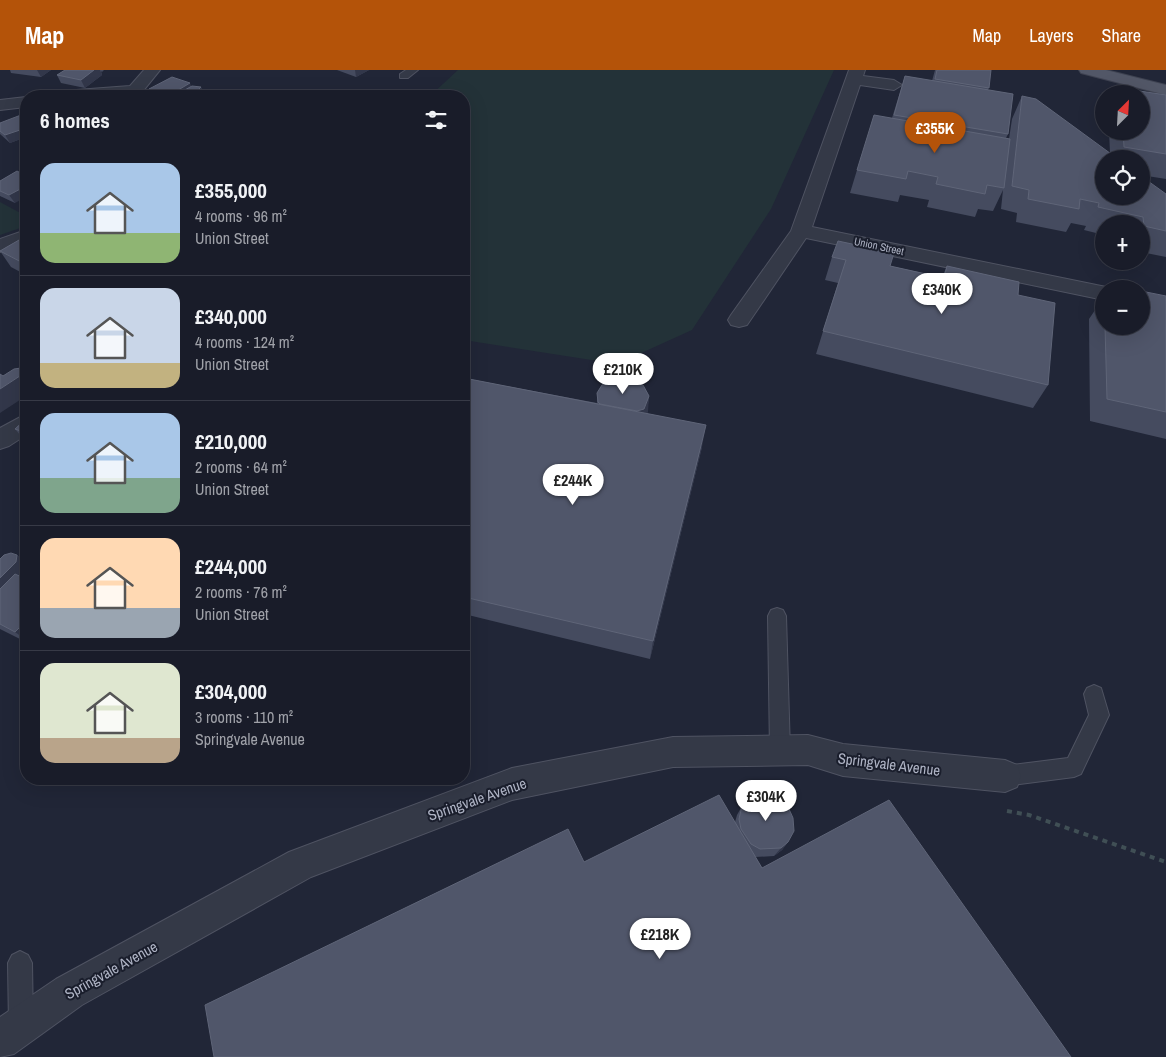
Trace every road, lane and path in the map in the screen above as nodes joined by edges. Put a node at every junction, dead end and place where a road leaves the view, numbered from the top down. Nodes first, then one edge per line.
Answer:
1 (152, 70) edge
2 (1087, 70) edge
3 (855, 74) edge
4 (894, 85) dead end
5 (136, 90) edge
6 (1166, 90) edge
7 (20, 103) edge
8 (0, 105) edge
9 (801, 231) junction
10 (20, 238) edge
11 (0, 246) edge
12 (1095, 292) edge
13 (739, 320) dead end
14 (20, 427) edge
15 (0, 440) edge
16 (777, 616) dead end
17 (1094, 694) dead end
18 (780, 752) junction
19 (1005, 776) joint
20 (1001, 810) dead end
21 (1166, 862) edge
22 (20, 963) dead end
23 (10, 1033) edge

1 - 5 street
2 - 6 main road
3 - 4 street
3 - 9 street
7 - 8 street
9 - 12 street, Union Street
9 - 13 street
10 - 11 street
14 - 15 street
16 - 18 lane
17 - 19 lane
18 - 19 street, Springvale Avenue
18 - 23 street, Springvale Avenue
20 - 21 path
22 - 23 lane

